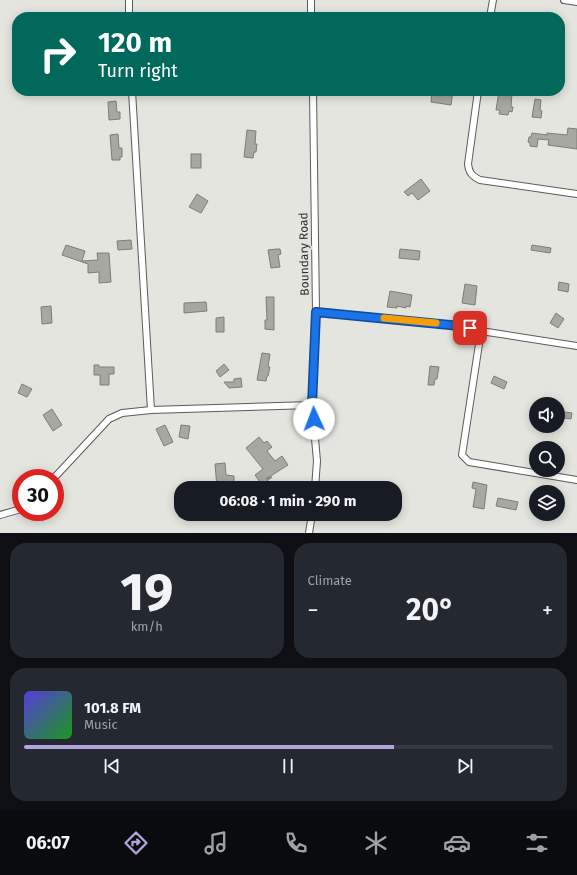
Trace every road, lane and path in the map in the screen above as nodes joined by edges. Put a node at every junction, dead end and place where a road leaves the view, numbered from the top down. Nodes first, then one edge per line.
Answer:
1 (129, 0) edge
2 (311, 0) edge
3 (493, 0) edge
4 (564, 0) edge
5 (577, 2) edge
6 (129, 12) edge
7 (311, 12) edge
8 (491, 12) edge
9 (132, 96) edge
10 (313, 96) edge
11 (477, 96) edge
12 (577, 194) edge
13 (316, 312) junction
14 (481, 331) junction
15 (577, 346) edge
16 (312, 405) junction
17 (151, 410) junction
18 (62, 469) edge
19 (577, 480) edge
20 (315, 481) edge
21 (12, 512) edge
22 (0, 515) edge
23 (311, 521) edge
24 (309, 533) edge

1 - 6 street
2 - 7 street
3 - 8 street
4 - 5 street
9 - 17 street
10 - 13 street, Boundary Road
11 - 12 street
13 - 14 street
13 - 16 street, Boundary Road
14 - 15 street
14 - 19 street
16 - 17 street
16 - 20 street, Boundary Road
17 - 18 street
21 - 22 street
23 - 24 street

